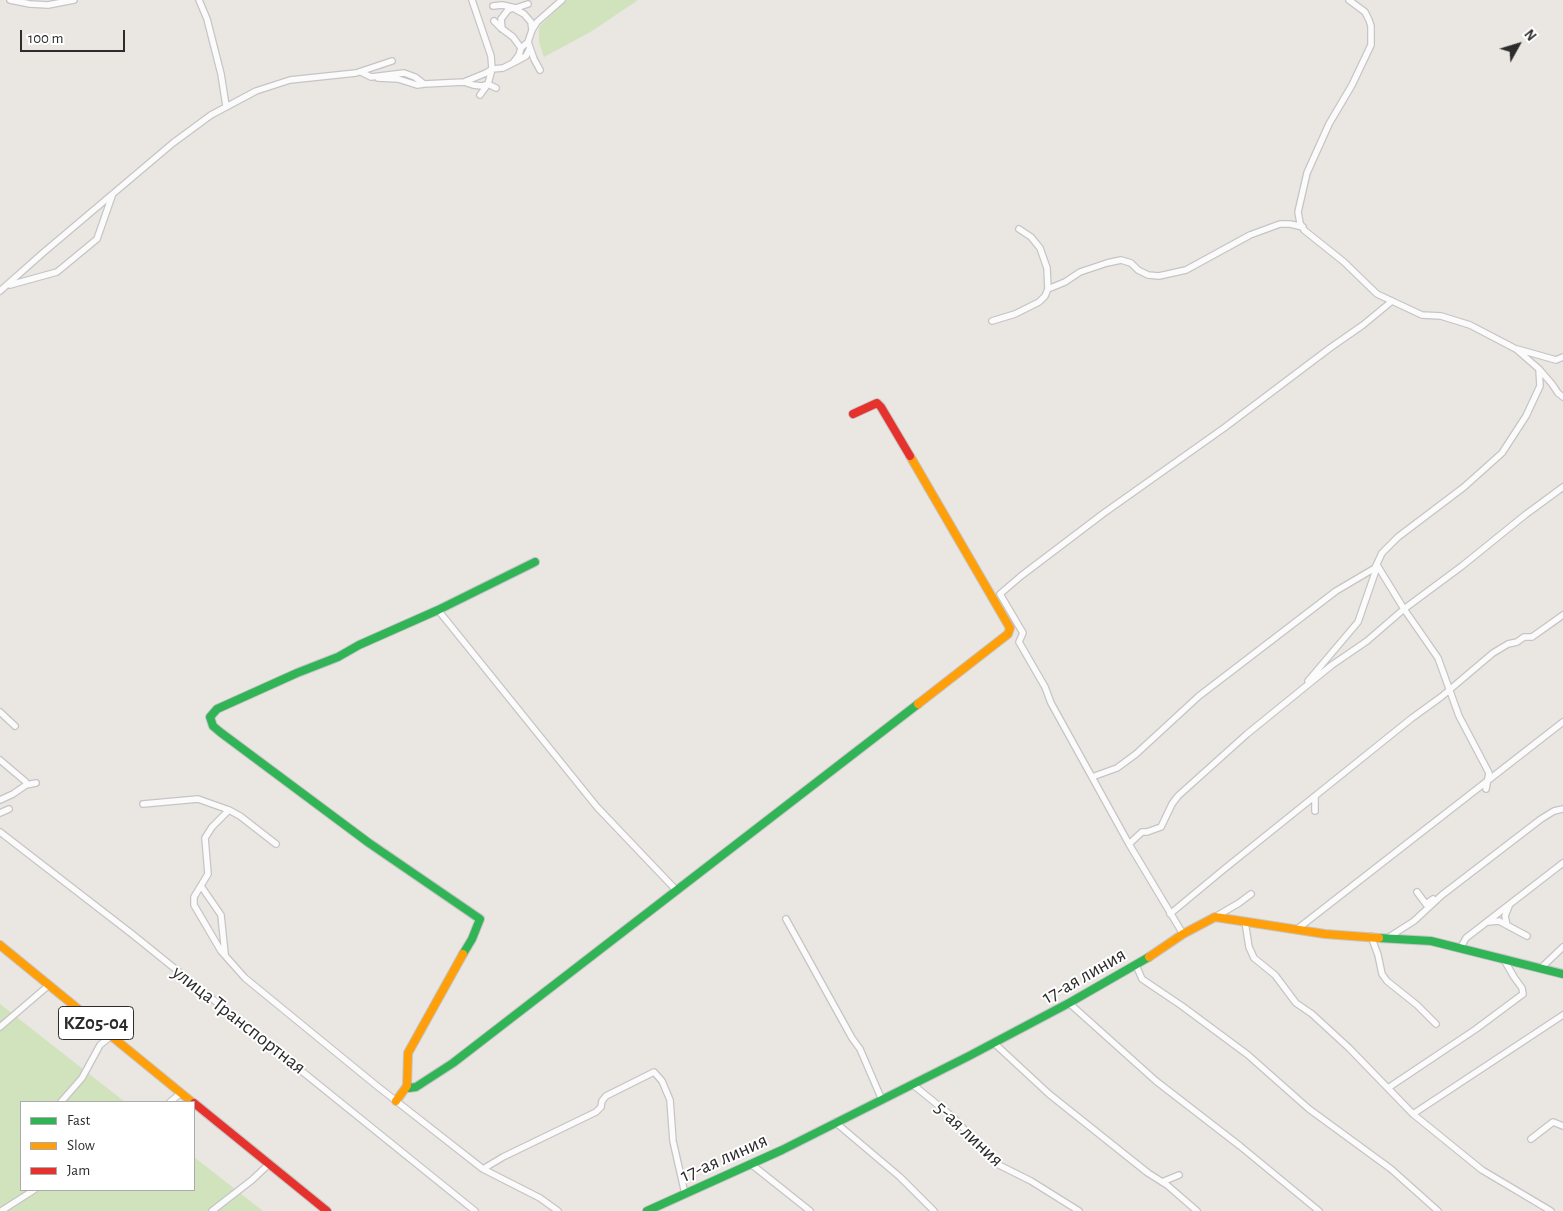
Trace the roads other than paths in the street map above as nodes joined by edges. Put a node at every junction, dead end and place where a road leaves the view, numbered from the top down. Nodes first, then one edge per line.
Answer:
1 (10, 0) edge
2 (74, 0) edge
3 (199, 0) edge
4 (472, 0) edge
5 (562, 0) edge
6 (1350, 0) edge
7 (528, 2) edge
8 (493, 6) dead end
9 (513, 8) junction
10 (528, 19) junction
11 (494, 21) dead end
12 (502, 30) junction
13 (532, 30) junction
14 (529, 45) junction
15 (521, 48) junction
16 (392, 61) dead end
17 (513, 63) junction
18 (492, 69) junction
19 (540, 70) dead end
20 (360, 72) junction
21 (464, 82) junction
22 (488, 84) junction
23 (496, 88) dead end
24 (480, 95) dead end
25 (226, 106) junction
26 (113, 194) junction
27 (1303, 227) junction
28 (1019, 229) dead end
29 (8, 285) junction
30 (1048, 289) junction
31 (0, 291) edge
32 (1392, 301) junction
33 (992, 322) dead end
34 (1516, 349) junction
35 (1563, 357) edge
36 (1556, 360) junction
37 (1563, 363) edge
38 (1538, 369) junction
39 (1563, 397) edge
40 (854, 414) dead end
41 (1563, 487) edge
42 (536, 562) dead end
43 (1377, 565) junction
44 (1404, 609) junction
45 (438, 610) junction
46 (1563, 615) edge
47 (1302, 689) junction
48 (1450, 689) junction
49 (0, 712) edge
50 (1563, 722) edge
51 (15, 726) dead end
52 (0, 760) edge
53 (1092, 777) junction
54 (1488, 779) junction
55 (36, 783) dead end
56 (26, 785) junction
57 (1486, 789) dead end
58 (1315, 796) junction
59 (0, 800) edge
60 (142, 804) dead end
61 (9, 809) dead end
62 (1563, 809) edge
63 (229, 810) junction
64 (1315, 811) dead end
65 (0, 813) edge
66 (0, 832) edge
67 (276, 844) dead end
68 (1129, 844) junction
69 (1563, 863) edge
70 (201, 886) junction
71 (677, 891) junction
72 (1417, 892) dead end
73 (1252, 894) dead end
74 (1442, 896) junction
75 (1510, 905) junction
76 (1170, 914) junction
77 (1215, 917) junction
78 (786, 919) dead end
79 (1245, 922) junction
80 (1486, 922) junction
81 (1507, 925) junction
82 (1296, 930) junction
83 (1183, 934) junction
84 (1371, 936) junction
85 (1528, 936) dead end
86 (1389, 937) junction
87 (0, 945) edge
88 (1461, 947) junction
89 (1563, 948) edge
90 (226, 956) junction
91 (1503, 958) junction
92 (1136, 965) junction
93 (1541, 968) junction
94 (1563, 974) edge
95 (50, 986) junction
96 (1069, 1003) junction
97 (82, 1012) junction
98 (1563, 1015) edge
99 (74, 1024) dead end
100 (1436, 1024) dead end
101 (0, 1027) edge
102 (112, 1036) junction
103 (994, 1043) junction
104 (912, 1084) junction
105 (407, 1086) junction
106 (1388, 1088) junction
107 (181, 1093) junction
108 (882, 1100) junction
109 (62, 1101) edge
110 (171, 1101) edge
111 (191, 1101) edge
112 (396, 1101) junction
113 (195, 1105) edge
114 (1413, 1114) junction
115 (835, 1122) junction
116 (1563, 1126) edge
117 (1531, 1139) dead end
118 (269, 1164) junction
119 (752, 1164) junction
120 (483, 1169) junction
121 (1179, 1175) dead end
122 (1162, 1182) junction
123 (32, 1191) edge
124 (685, 1194) junction
125 (650, 1210) edge
126 (0, 1211) edge
127 (212, 1211) edge
128 (327, 1211) edge
129 (475, 1211) edge
130 (558, 1211) edge
131 (810, 1211) edge
132 (934, 1211) edge
133 (1079, 1211) edge
134 (1197, 1211) edge
135 (1319, 1211) edge
136 (1438, 1211) edge
137 (1551, 1211) edge

1 - 2 street
3 - 25 street
4 - 18 street
5 - 13 street
6 - 27 street
7 - 9 street
7 - 10 street
8 - 9 street
9 - 10 street
9 - 12 street
10 - 13 street
11 - 12 street
12 - 15 street
13 - 14 street
14 - 15 street
14 - 17 street
14 - 19 street
15 - 17 street
16 - 20 street
17 - 18 street
18 - 21 street
18 - 22 street
20 - 21 street
20 - 25 street
21 - 22 street
22 - 23 street
22 - 24 street
25 - 26 street
26 - 29 street
26 - 29 street
27 - 30 street
27 - 32 street
28 - 30 street
29 - 31 street
30 - 33 street
32 - 34 street
32 - 53 street
34 - 36 street
34 - 38 street
35 - 36 street
36 - 37 street
38 - 39 street
38 - 43 street
40 - 71 street
41 - 44 street
42 - 45 street
43 - 44 street
43 - 47 street
43 - 53 street
44 - 47 street
44 - 48 street
45 - 71 street
45 - 105 street
46 - 48 street
47 - 68 street
48 - 54 street
48 - 58 street
49 - 51 street
50 - 54 street
52 - 56 street
53 - 68 street
54 - 57 street
54 - 82 street
55 - 56 street
56 - 59 street
58 - 64 street
58 - 76 street
60 - 63 street
61 - 65 street
62 - 74 street
63 - 67 street
63 - 70 street
66 - 129 street, улица Транспортная
68 - 76 street
69 - 75 street
70 - 90 street
70 - 90 street
71 - 105 street
72 - 74 street
73 - 77 street
74 - 86 street
75 - 80 street
75 - 81 street
76 - 83 street
77 - 79 street
77 - 83 street, 17-ая линия
78 - 108 street
79 - 82 street
79 - 106 street
80 - 81 street
80 - 88 street
81 - 85 street
82 - 84 street
83 - 92 street, 17-ая линия
84 - 86 street
84 - 100 street
86 - 88 street
87 - 95 street, KZ05-04
88 - 91 street
89 - 93 street
90 - 112 street
91 - 93 street
91 - 106 street
92 - 96 street, 17-ая линия
92 - 136 street
93 - 94 street
95 - 97 street, KZ05-04
95 - 101 street
96 - 103 street, 17-ая линия
96 - 135 street
97 - 99 street
97 - 102 street, KZ05-04
98 - 114 street
102 - 107 street, KZ05-04
102 - 109 street
103 - 104 street, 17-ая линия
103 - 122 street
104 - 108 street, 17-ая линия
104 - 133 street, 5-ая линия
105 - 112 street
106 - 114 street
107 - 110 street
107 - 111 street, KZ05-04
108 - 115 street, 17-ая линия
112 - 120 street
113 - 118 street, KZ05-04
114 - 137 street
115 - 119 street, 17-ая линия
115 - 132 street
116 - 117 street
118 - 127 street
118 - 128 street, KZ05-04
119 - 124 street, 17-ая линия
119 - 131 street
120 - 124 street
120 - 130 street
121 - 122 street
122 - 134 street
123 - 126 street
124 - 125 street, 17-ая линия

